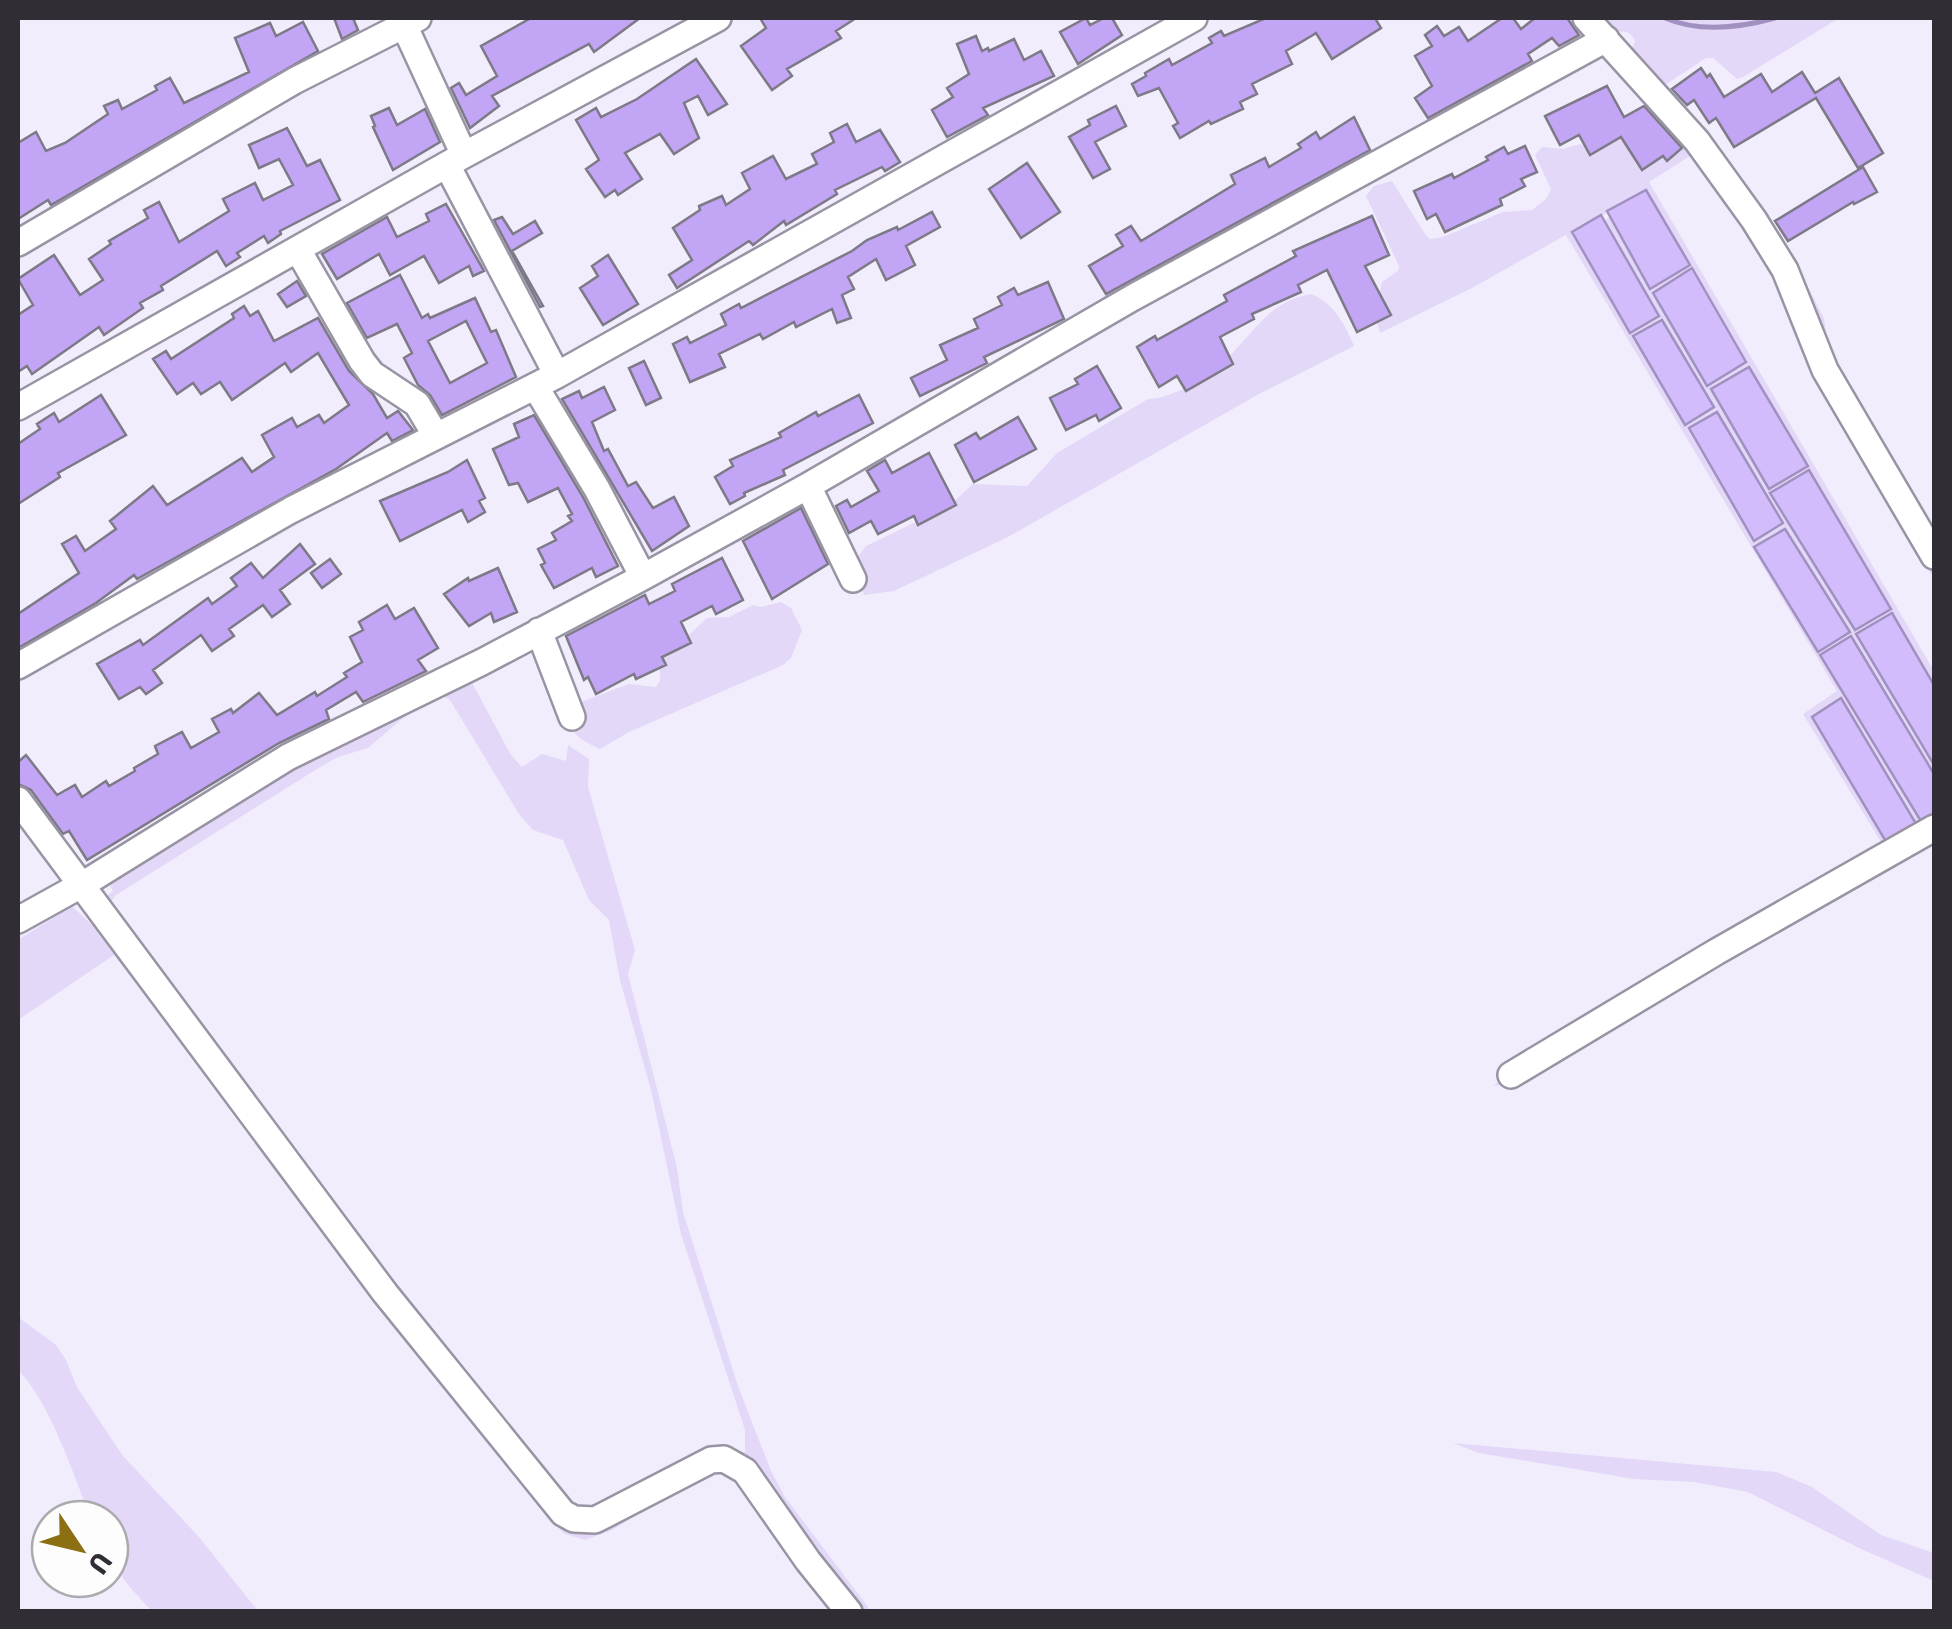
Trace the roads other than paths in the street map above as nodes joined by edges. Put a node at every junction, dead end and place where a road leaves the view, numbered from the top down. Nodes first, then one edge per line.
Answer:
1 (718, 18) edge
2 (1194, 18) edge
3 (1586, 18) edge
4 (411, 21) edge
5 (1606, 39) junction
6 (455, 160) junction
7 (18, 243) edge
8 (298, 250) junction
9 (546, 380) junction
10 (18, 407) edge
11 (436, 436) junction
12 (808, 486) junction
13 (1934, 556) edge
14 (643, 577) junction
15 (853, 578) dead end
16 (539, 631) junction
17 (18, 666) edge
18 (572, 717) dead end
19 (18, 800) edge
20 (1934, 828) edge
21 (81, 883) junction
22 (18, 920) edge
23 (1511, 1075) dead end
24 (849, 1612) edge

1 - 6 street
2 - 9 street
3 - 5 street
4 - 6 street
4 - 7 street
5 - 12 street
5 - 13 street
6 - 8 street
6 - 9 street
8 - 10 street
8 - 11 street
9 - 11 street
9 - 14 street
11 - 17 street
12 - 14 street
12 - 15 street
14 - 16 street
16 - 18 street
16 - 21 street
19 - 21 street
20 - 23 street
21 - 22 street
21 - 24 street

